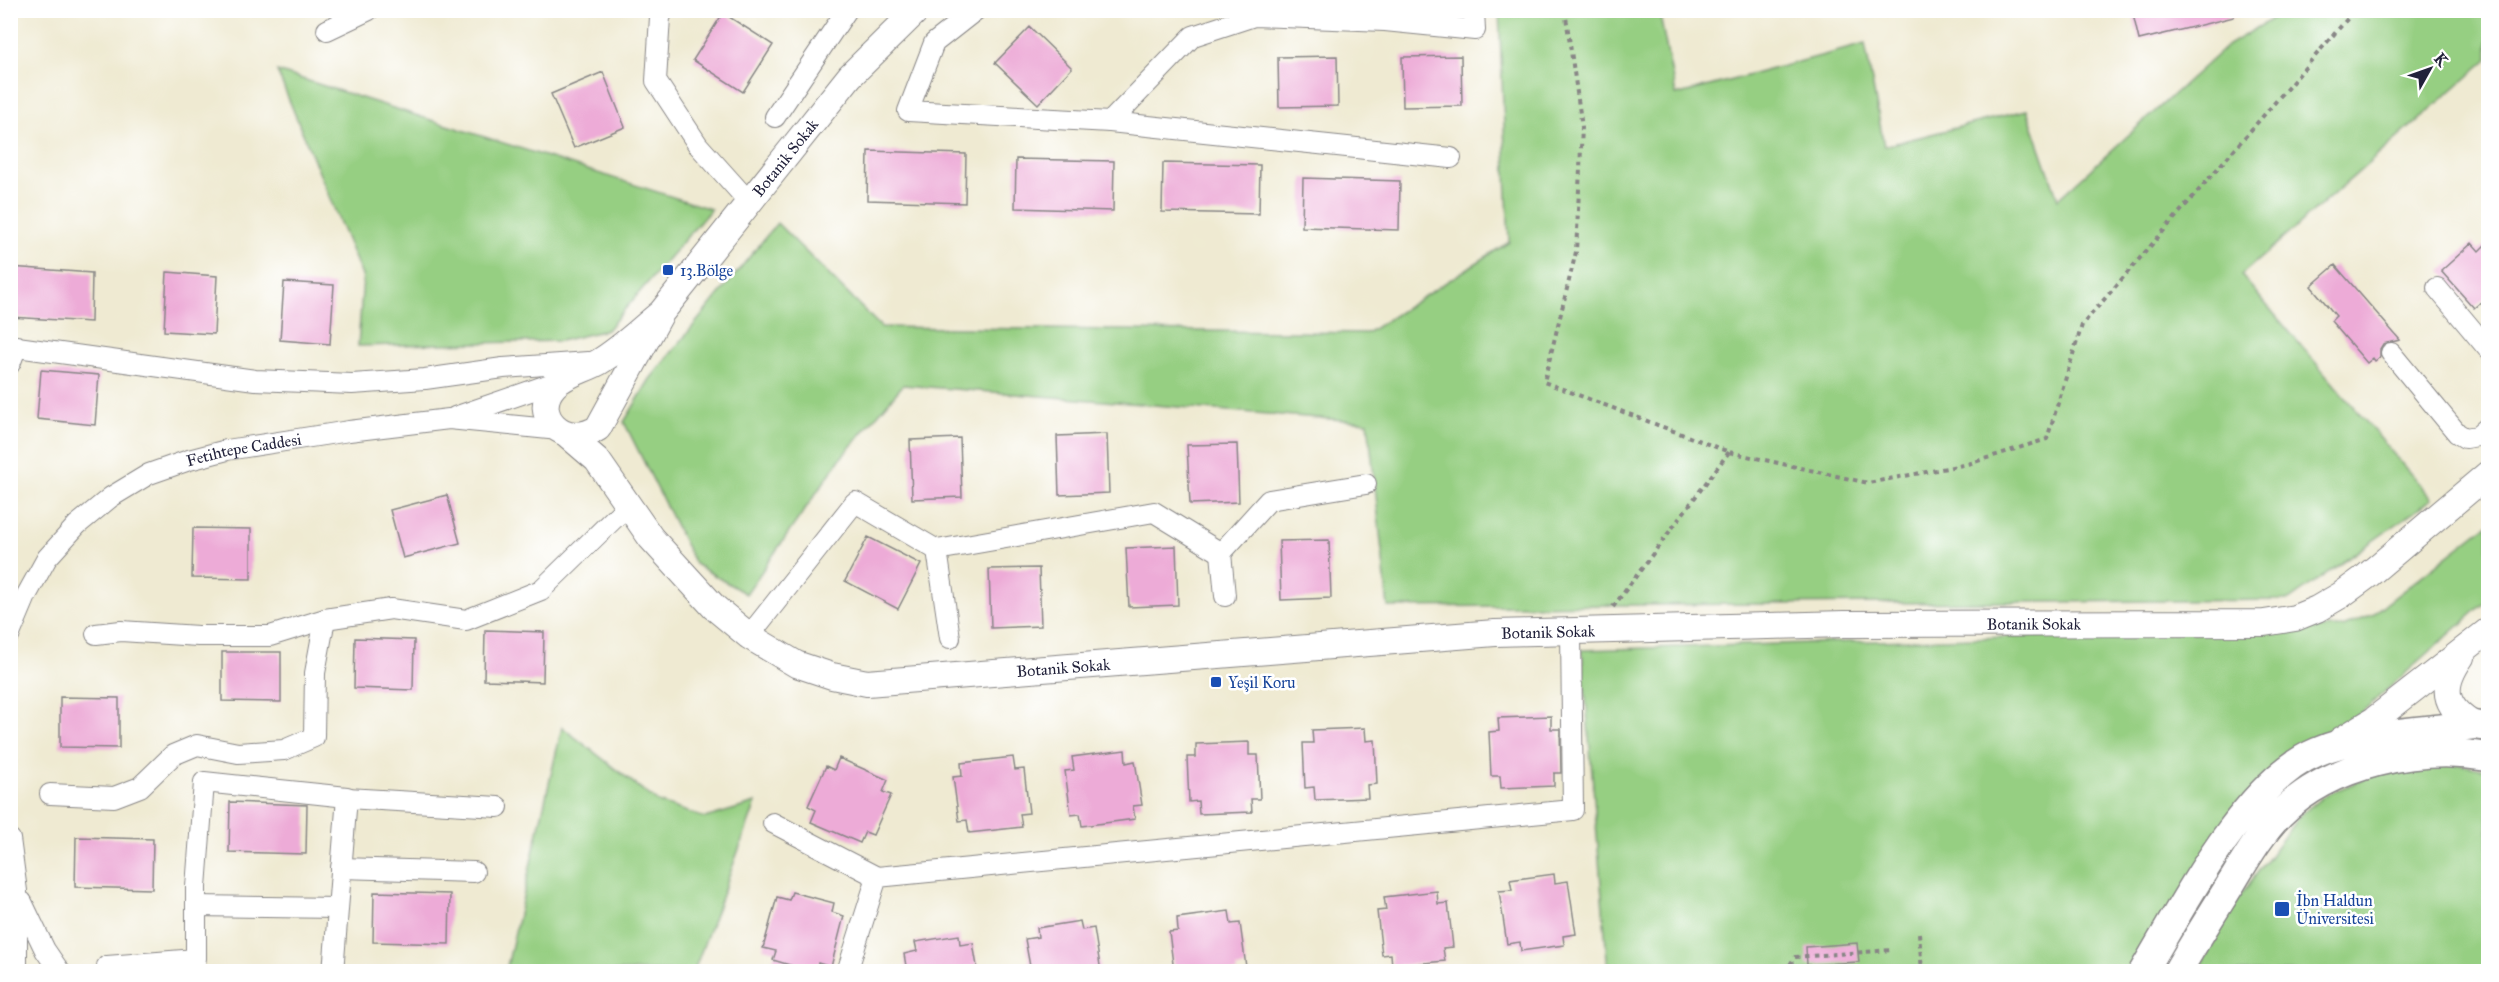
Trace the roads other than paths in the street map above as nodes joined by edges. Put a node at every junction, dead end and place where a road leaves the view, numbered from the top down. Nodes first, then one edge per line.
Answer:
1 (369, 10) edge
2 (664, 10) edge
3 (847, 10) edge
4 (917, 10) edge
5 (976, 10) edge
6 (1474, 10) edge
7 (327, 30) dead end
8 (775, 117) dead end
9 (1110, 122) junction
10 (1451, 158) dead end
11 (749, 202) junction
12 (2437, 288) dead end
13 (661, 313) junction
14 (2488, 349) edge
15 (13, 352) edge
16 (2391, 352) dead end
17 (600, 362) junction
18 (563, 379) junction
19 (605, 415) junction
20 (449, 418) junction
21 (2488, 428) edge
22 (564, 433) junction
23 (2488, 474) edge
24 (1366, 484) dead end
25 (628, 505) junction
26 (937, 550) junction
27 (1221, 553) junction
28 (18, 596) edge
29 (1226, 596) dead end
30 (325, 619) junction
31 (2488, 631) edge
32 (1571, 632) junction
33 (10, 634) edge
34 (96, 634) dead end
35 (749, 636) junction
36 (950, 638) dead end
37 (2466, 651) junction
38 (2481, 726) edge
39 (2331, 747) junction
40 (2488, 758) edge
41 (50, 794) dead end
42 (347, 798) junction
43 (498, 807) dead end
44 (773, 824) dead end
45 (10, 838) edge
46 (341, 868) junction
47 (474, 872) dead end
48 (877, 877) junction
49 (17, 891) junction
50 (196, 906) junction
51 (338, 908) junction
52 (107, 966) dead end
53 (17, 972) edge
54 (60, 972) edge
55 (333, 972) edge
56 (847, 972) edge
57 (2143, 972) edge
58 (2177, 972) edge

1 - 7 street
2 - 11 street
3 - 8 street
4 - 11 main road, Botanik Sokak
5 - 9 street
6 - 9 street
9 - 10 street
11 - 13 main road, Botanik Sokak
12 - 14 street
13 - 17 main road
13 - 19 main road
15 - 17 street
16 - 21 street
17 - 18 main road
18 - 19 main road
18 - 20 street
18 - 22 main road
19 - 22 main road
19 - 25 main road, Botanik Sokak
20 - 22 street, Fetihtepe Caddesi
20 - 28 street, Fetihtepe Caddesi
22 - 25 main road, Botanik Sokak
23 - 32 main road, Botanik Sokak
24 - 27 street
25 - 30 street
25 - 35 main road, Botanik Sokak
26 - 27 street
26 - 35 street
26 - 36 street
27 - 29 street
28 - 33 street, Fetihtepe Caddesi
30 - 34 street
30 - 41 street
31 - 37 main road
32 - 35 main road, Botanik Sokak
32 - 48 street
37 - 38 main road
37 - 39 main road
38 - 39 highway
39 - 57 highway
40 - 58 highway
42 - 43 street
42 - 46 street
42 - 50 street
44 - 48 street
45 - 49 street
46 - 47 street
46 - 51 street
48 - 56 street
49 - 53 street
49 - 54 street
50 - 51 street
50 - 52 street
51 - 55 street

